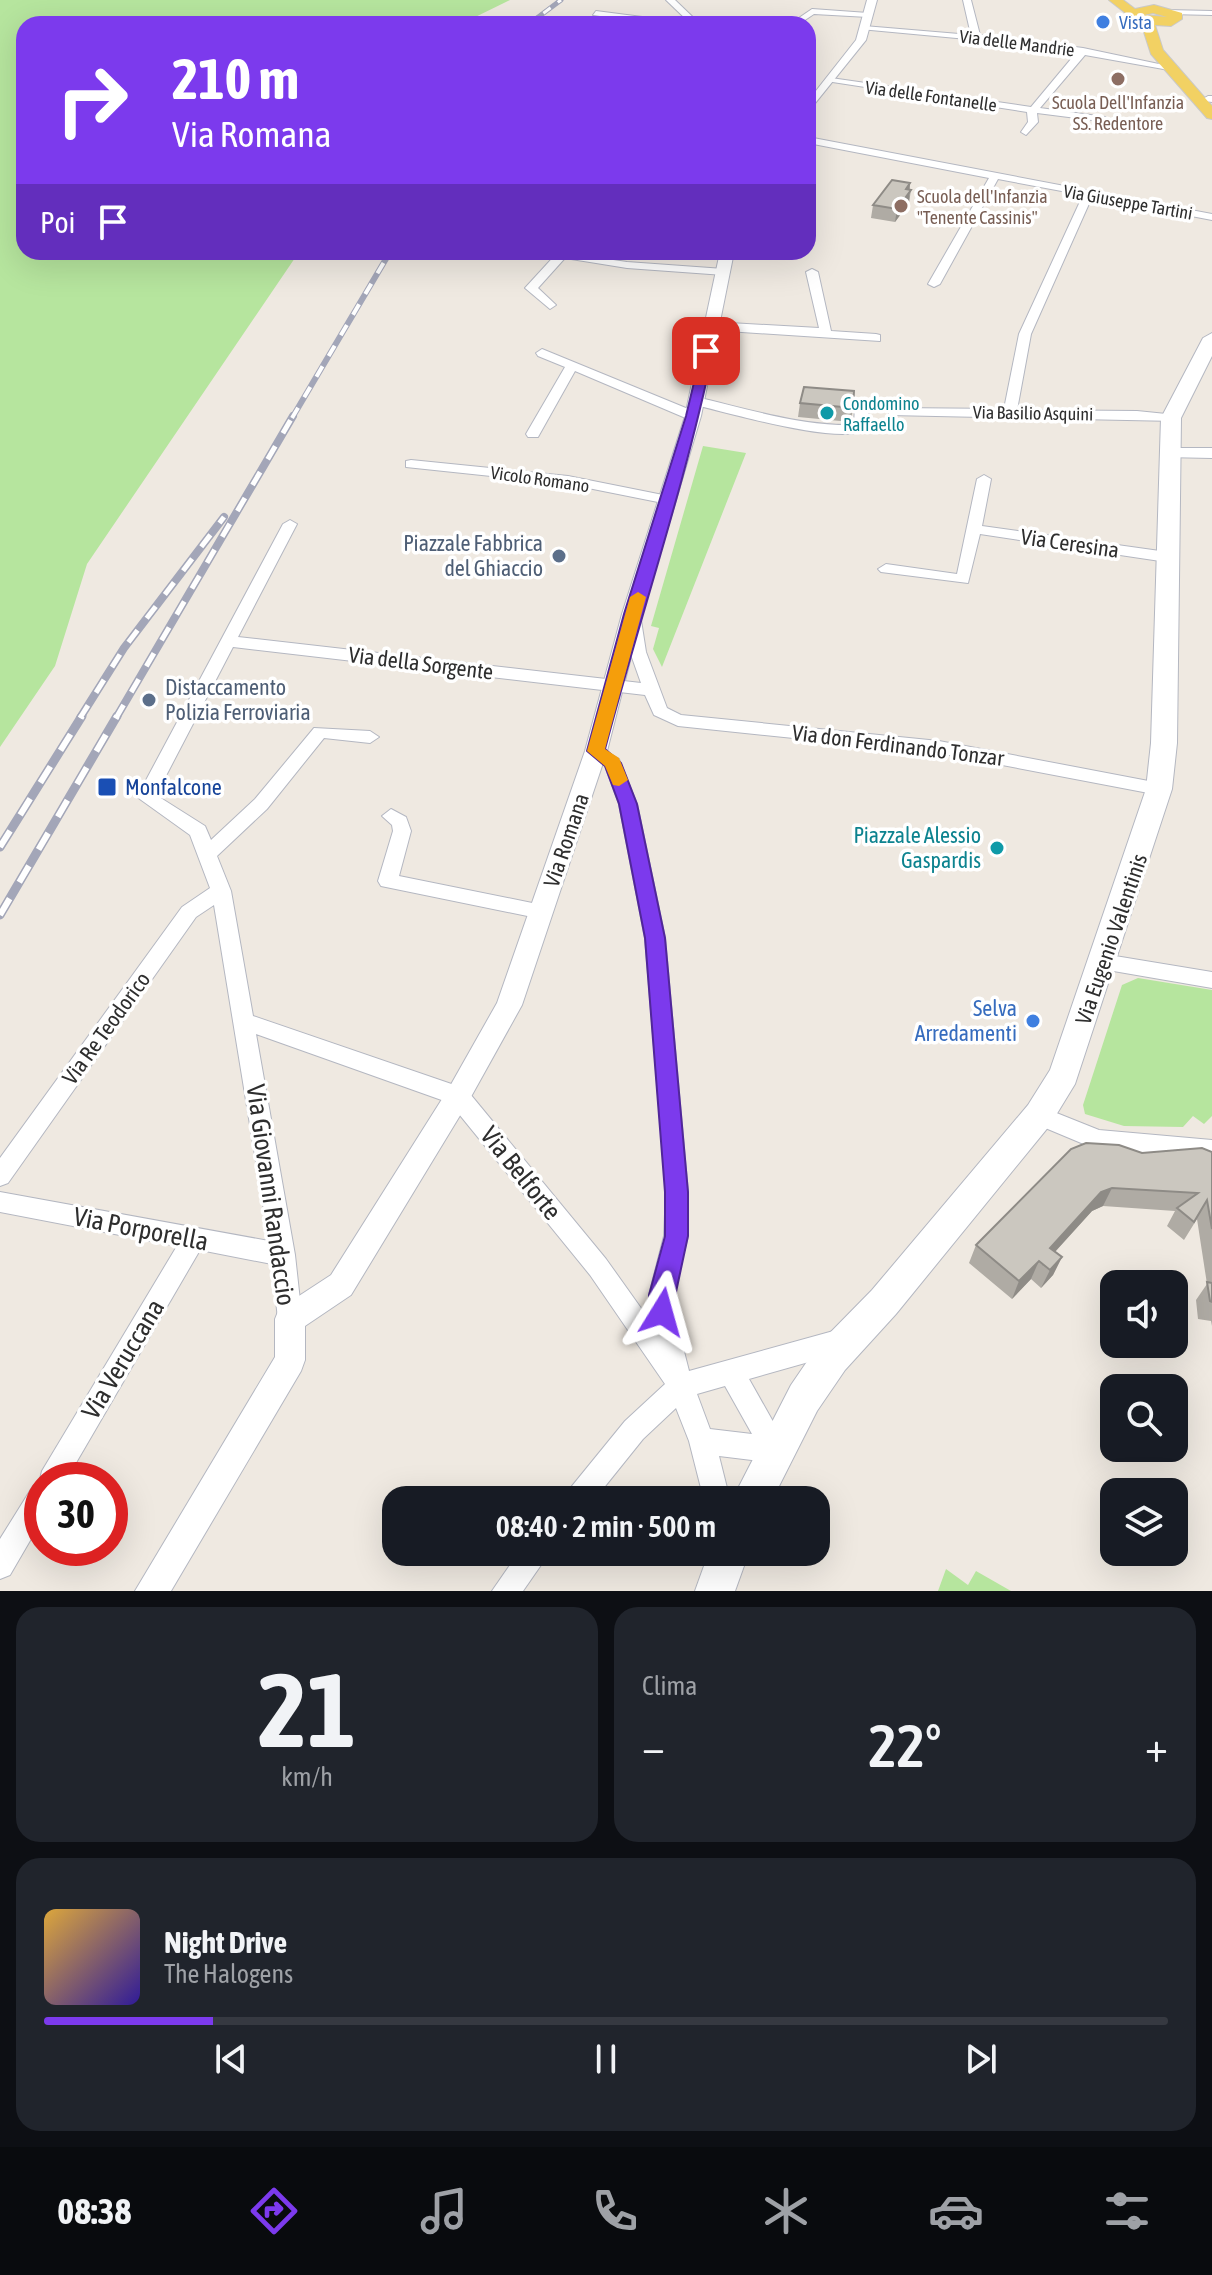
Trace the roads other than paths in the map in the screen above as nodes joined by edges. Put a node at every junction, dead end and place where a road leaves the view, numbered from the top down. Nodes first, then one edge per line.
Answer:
1 (670, 0) edge
2 (817, 0) edge
3 (967, 0) edge
4 (1115, 0) edge
5 (1126, 0) edge
6 (869, 5) edge
7 (1154, 9) junction
8 (812, 11) junction
9 (596, 13) dead end
10 (1212, 13) edge
11 (606, 16) edge
12 (687, 16) edge
13 (805, 16) edge
14 (1138, 17) junction
15 (1172, 17) junction
16 (864, 29) junction
17 (976, 36) junction
18 (1083, 51) junction
19 (1169, 67) junction
20 (831, 81) junction
21 (816, 99) edge
22 (1211, 108) edge
23 (1032, 111) junction
24 (1105, 120) dead end
25 (1026, 132) dead end
26 (816, 142) edge
27 (994, 177) junction
28 (1088, 195) junction
29 (1212, 217) edge
30 (557, 260) edge
31 (600, 260) edge
32 (726, 260) edge
33 (724, 272) junction
34 (812, 272) dead end
35 (934, 284) dead end
36 (550, 305) dead end
37 (712, 326) junction
38 (815, 333) junction
39 (876, 338) dead end
40 (1212, 338) edge
41 (542, 353) dead end
42 (572, 366) junction
43 (862, 406) dead end
44 (694, 408) junction
45 (894, 412) dead end
46 (1010, 412) junction
47 (1171, 418) junction
48 (533, 434) dead end
49 (1170, 453) junction
50 (1212, 453) edge
51 (411, 464) dead end
52 (984, 479) dead end
53 (668, 500) junction
54 (290, 524) dead end
55 (974, 529) junction
56 (1167, 557) junction
57 (886, 569) dead end
58 (632, 614) junction
59 (227, 641) junction
60 (614, 686) junction
61 (652, 690) junction
62 (370, 737) dead end
63 (596, 751) junction
64 (1159, 789) junction
65 (391, 816) dead end
66 (208, 853) junction
67 (221, 891) junction
68 (542, 912) junction
69 (1103, 962) junction
70 (1212, 980) edge
71 (246, 1022) junction
72 (458, 1096) junction
73 (1039, 1115) junction
74 (1212, 1150) edge
75 (0, 1176) edge
76 (0, 1202) edge
77 (194, 1239) junction
78 (283, 1255) junction
79 (290, 1319) junction
80 (848, 1339) junction
81 (731, 1372) junction
82 (681, 1386) junction
83 (702, 1441) junction
84 (776, 1450) junction
85 (62, 1462) edge
86 (588, 1486) edge
87 (713, 1486) edge
88 (758, 1486) edge
89 (24, 1525) edge
90 (0, 1565) edge
91 (525, 1566) edge
92 (724, 1566) edge
93 (152, 1591) edge
94 (506, 1591) edge
95 (715, 1591) edge

1 - 12 street
2 - 8 street
3 - 17 street
4 - 14 main road
5 - 7 main road
6 - 8 street
6 - 16 street
7 - 14 main road
7 - 15 main road
8 - 13 street
9 - 11 street
10 - 15 street
14 - 15 main road
14 - 19 main road
15 - 22 main road
16 - 17 street, Via delle Mandrie
16 - 20 street
17 - 18 street, Via delle Mandrie
18 - 19 street, Via delle Mandrie
18 - 23 street
19 - 22 main road
20 - 21 street
20 - 23 street, Via delle Fontanelle
23 - 24 street, Via delle Fontanelle
23 - 25 street
26 - 27 street, Via Giuseppe Tartini
27 - 28 street, Via Giuseppe Tartini
27 - 35 street
28 - 29 street, Via Giuseppe Tartini
28 - 46 street
30 - 36 street
31 - 33 street
32 - 33 street, Via Romana
33 - 37 street, Via Romana
34 - 38 street
37 - 38 street
37 - 44 street, Via Romana
38 - 39 street
40 - 47 main road, Via Eugenio Valentinis
41 - 42 street
42 - 44 street
42 - 48 street
43 - 44 street
44 - 53 street, Via Romana
45 - 46 street, Via Basilio Asquini
46 - 47 street, Via Basilio Asquini
47 - 49 main road, Via Eugenio Valentinis
49 - 50 street
49 - 56 main road, Via Eugenio Valentinis
51 - 53 street, Vicolo Romano
52 - 55 street
53 - 58 street, Via Romana
54 - 59 street
55 - 56 street, Via Ceresina
55 - 57 street
56 - 64 main road, Via Eugenio Valentinis
58 - 60 street, Via Romana
58 - 61 street, Via don Ferdinando Tonzar
59 - 60 street, Via della Sorgente
59 - 66 street, Via Giovanni Randaccio
60 - 61 street
60 - 63 street, Via Romana
61 - 64 street, Via don Ferdinando Tonzar
62 - 66 street
63 - 68 street, Via Romana
63 - 82 street
64 - 69 main road, Via Eugenio Valentinis
65 - 68 street
66 - 67 street, Via Giovanni Randaccio
67 - 71 street, Via Giovanni Randaccio
67 - 75 street, Via Re Teodorico
68 - 72 street, Via Romana
69 - 70 street
69 - 73 main road, Via Eugenio Valentinis
71 - 72 street
71 - 78 street, Via Giovanni Randaccio
72 - 79 street, Via Romana
72 - 82 street, Via Belforte
73 - 74 street
73 - 80 main road, Via Eugenio Valentinis
76 - 77 street, Via Porporella
77 - 78 street, Via Porporella
77 - 85 street, Via Veruccana
78 - 79 street, Via Giovanni Randaccio
79 - 93 street, Via Giovanni Randaccio
80 - 81 street
80 - 84 main road, Via Eugenio Valentinis
81 - 82 street
81 - 84 street
82 - 83 street, Via Belforte
82 - 86 street
83 - 84 street
83 - 87 street, Via Belforte
84 - 88 main road, Via Eugenio Valentinis
89 - 90 street
91 - 94 street
92 - 95 main road

